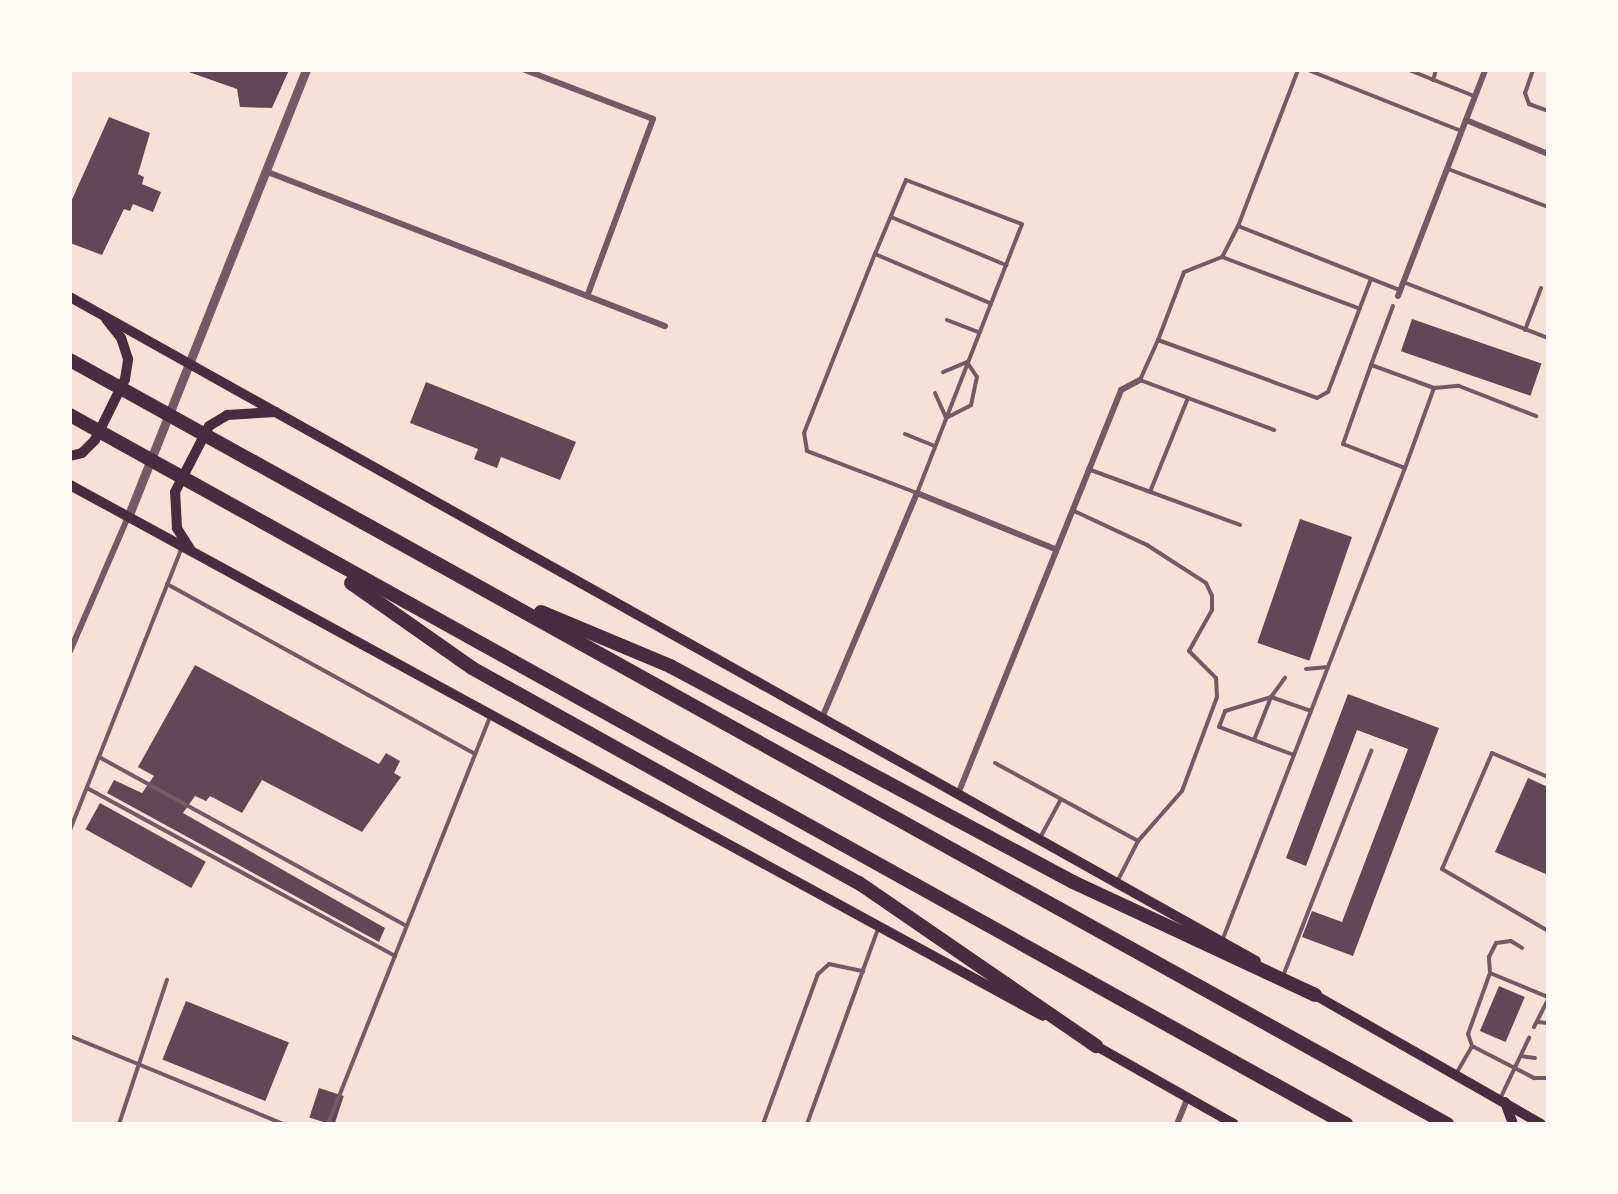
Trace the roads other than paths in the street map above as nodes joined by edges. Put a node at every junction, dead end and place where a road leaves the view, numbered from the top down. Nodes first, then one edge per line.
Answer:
1 (306, 70) edge
2 (525, 70) edge
3 (1298, 70) edge
4 (1308, 70) edge
5 (1408, 70) edge
6 (1436, 70) edge
7 (1485, 70) edge
8 (1533, 70) edge
9 (1433, 80) junction
10 (1475, 96) junction
11 (1548, 111) edge
12 (1466, 120) junction
13 (1461, 131) junction
14 (1548, 154) edge
15 (1447, 169) junction
16 (265, 171) junction
17 (1548, 207) edge
18 (891, 217) junction
19 (1238, 226) junction
20 (875, 254) junction
21 (1222, 257) junction
22 (1006, 265) junction
23 (1371, 279) junction
24 (1403, 282) junction
25 (1541, 288) dead end
26 (1399, 293) joint
27 (587, 296) junction
28 (70, 297) edge
29 (990, 303) junction
30 (1393, 306) dead end
31 (1360, 309) junction
32 (102, 314) junction
33 (947, 320) dead end
34 (665, 326) dead end
35 (1525, 330) junction
36 (978, 332) junction
37 (1548, 338) edge
38 (1158, 340) junction
39 (70, 360) edge
40 (967, 362) junction
41 (192, 363) junction
42 (1371, 365) junction
43 (943, 372) dead end
44 (1140, 380) junction
45 (1434, 388) junction
46 (935, 393) dead end
47 (1188, 398) junction
48 (280, 412) junction
49 (70, 416) edge
50 (1536, 416) dead end
51 (945, 418) junction
52 (1274, 430) dead end
53 (905, 434) dead end
54 (935, 446) junction
55 (70, 456) edge
56 (1405, 468) junction
57 (1087, 469) junction
58 (70, 485) edge
59 (1150, 492) junction
60 (917, 493) junction
61 (1071, 509) junction
62 (128, 517) junction
63 (1240, 525) dead end
64 (293, 543) junction
65 (187, 548) junction
66 (1055, 549) junction
67 (470, 581) junction
68 (167, 584) junction
69 (73, 641) edge
70 (70, 651) edge
71 (1328, 667) junction
72 (1306, 669) dead end
73 (1285, 678) dead end
74 (1271, 697) junction
75 (1311, 711) junction
76 (491, 713) junction
77 (822, 718) junction
78 (1254, 740) junction
79 (1371, 751) dead end
80 (475, 754) junction
81 (1294, 755) junction
82 (99, 757) junction
83 (994, 763) dead end
84 (1548, 777) edge
85 (87, 788) junction
86 (958, 794) junction
87 (1061, 799) junction
88 (70, 830) edge
89 (1039, 839) junction
90 (1138, 841) junction
91 (1117, 883) junction
92 (407, 926) junction
93 (879, 926) junction
94 (1548, 931) edge
95 (1221, 942) junction
96 (1522, 948) dead end
97 (395, 956) junction
98 (863, 971) junction
99 (1490, 973) junction
100 (1283, 976) junction
101 (166, 980) dead end
102 (1315, 995) junction
103 (1547, 1000) edge
104 (1548, 1023) edge
105 (70, 1036) edge
106 (1529, 1038) dead end
107 (1096, 1046) junction
108 (1472, 1046) junction
109 (1521, 1056) junction
110 (1535, 1058) dead end
111 (141, 1068) junction
112 (1515, 1068) junction
113 (1456, 1074) junction
114 (1548, 1078) edge
115 (1188, 1097) junction
116 (1503, 1101) junction
117 (118, 1124) edge
118 (284, 1124) edge
119 (328, 1124) edge
120 (763, 1124) edge
121 (807, 1124) edge
122 (1177, 1124) edge
123 (1234, 1124) edge
124 (1346, 1124) edge
125 (1447, 1124) edge
126 (1513, 1124) edge
127 (1542, 1124) edge

1 - 16 street
2 - 27 street
3 - 19 lane
4 - 13 lane
5 - 9 lane
6 - 9 lane
7 - 10 street
8 - 11 lane
9 - 10 lane
10 - 12 street
12 - 13 street
12 - 14 street
13 - 15 street
15 - 17 lane
15 - 24 street
16 - 27 street
16 - 41 street
18 - 20 lane
18 - 22 lane
18 - 22 lane
19 - 21 lane
19 - 23 lane
20 - 29 lane
20 - 60 lane
21 - 31 lane
21 - 38 lane
22 - 29 lane
23 - 26 lane
23 - 31 lane
24 - 26 street
24 - 35 lane
25 - 35 lane
27 - 34 street
28 - 32 main road
29 - 36 lane
30 - 42 lane
31 - 38 lane
32 - 41 main road
32 - 55 main road
33 - 36 lane
35 - 37 lane
36 - 40 lane
38 - 44 lane
39 - 67 highway
40 - 43 lane
40 - 51 lane
40 - 51 lane
41 - 48 main road
41 - 62 street
42 - 45 lane
42 - 56 lane
44 - 47 lane
44 - 57 street
45 - 50 lane
45 - 56 lane
46 - 51 lane
47 - 52 lane
47 - 59 lane
48 - 65 main road
48 - 77 main road
49 - 64 highway
51 - 54 lane
53 - 54 lane
54 - 60 lane
56 - 71 lane
57 - 59 lane
57 - 61 street
58 - 62 main road
59 - 63 lane
60 - 66 street
60 - 77 street
61 - 66 street
61 - 90 lane
62 - 65 main road
62 - 69 street
64 - 107 highway
64 - 124 highway
65 - 68 lane
65 - 76 main road
66 - 86 street
67 - 102 highway
67 - 125 highway
68 - 80 lane
68 - 82 lane
69 - 70 street
71 - 72 lane
71 - 75 lane
73 - 74 lane
74 - 75 lane
74 - 78 lane
74 - 78 lane
75 - 81 lane
76 - 80 lane
76 - 93 main road
77 - 86 main road
78 - 81 lane
79 - 100 lane
80 - 92 lane
81 - 95 lane
82 - 85 lane
82 - 92 lane
83 - 87 lane
84 - 94 lane
85 - 88 lane
85 - 97 lane
86 - 89 main road
87 - 89 lane
87 - 90 lane
89 - 91 main road
90 - 91 lane
91 - 95 main road
92 - 97 lane
93 - 98 lane
93 - 107 main road
95 - 100 main road
96 - 99 lane
97 - 119 lane
98 - 120 lane
98 - 121 lane
99 - 103 lane
99 - 108 lane
100 - 102 main road
101 - 111 lane
102 - 113 main road
103 - 104 lane
105 - 111 lane
106 - 109 lane
107 - 115 main road
108 - 112 lane
108 - 113 lane
109 - 110 lane
109 - 112 lane
111 - 117 lane
111 - 118 lane
112 - 114 lane
112 - 116 lane
113 - 116 main road
115 - 122 street
115 - 123 main road
116 - 126 main road
116 - 127 main road

